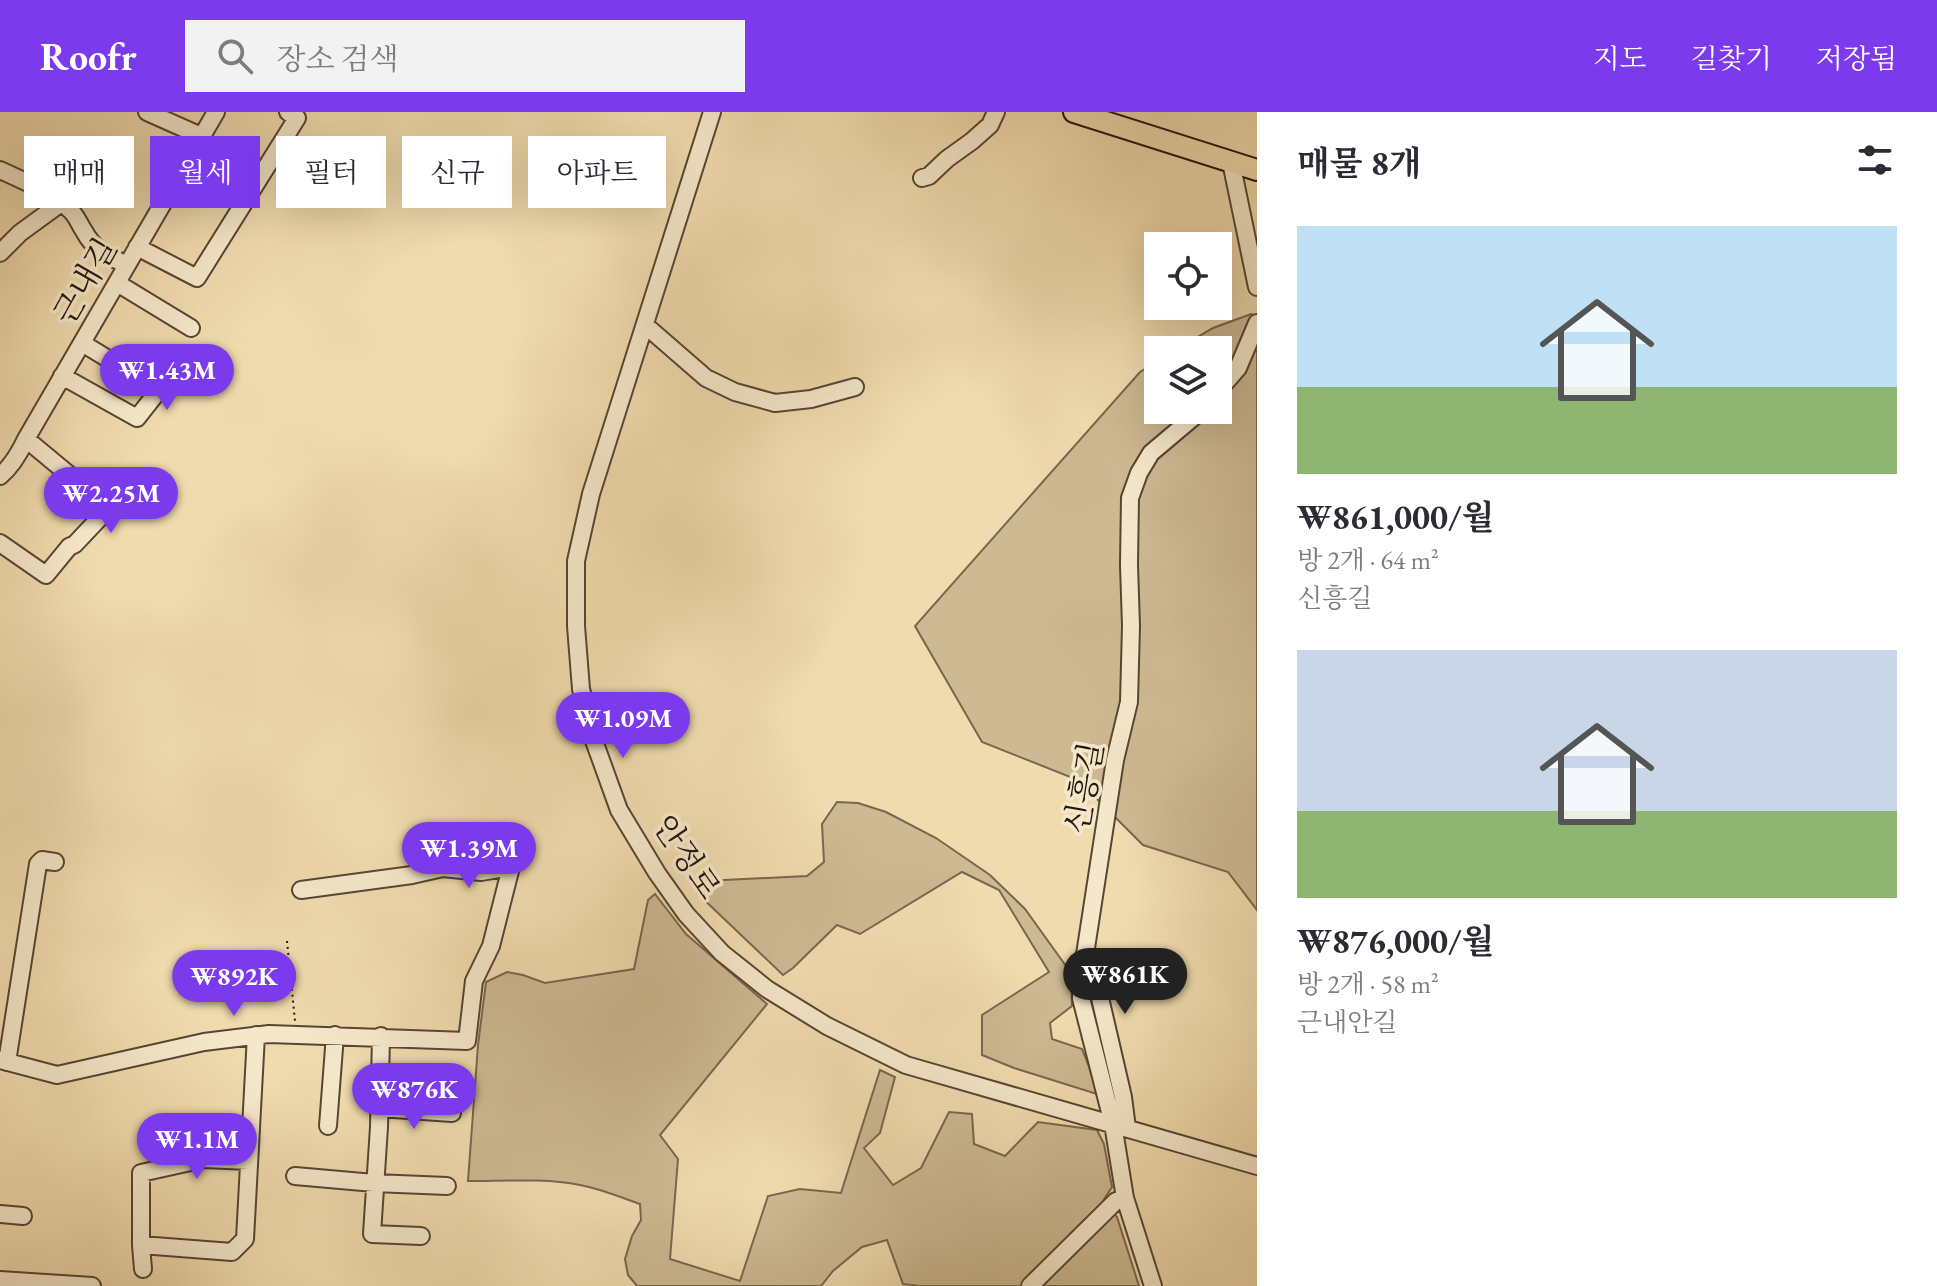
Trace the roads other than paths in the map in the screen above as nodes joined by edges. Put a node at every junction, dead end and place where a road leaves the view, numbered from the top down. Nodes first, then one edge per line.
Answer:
1 (147, 112) edge
2 (216, 112) edge
3 (288, 112) edge
4 (712, 112) edge
5 (996, 112) edge
6 (1074, 112) edge
7 (201, 136) joint
8 (1231, 162) junction
9 (0, 170) edge
10 (1257, 170) edge
11 (922, 178) dead end
12 (24, 181) edge
13 (54, 208) edge
14 (66, 208) edge
15 (159, 208) edge
16 (137, 247) junction
17 (0, 253) edge
18 (127, 265) junction
19 (117, 283) junction
20 (1257, 287) edge
21 (1257, 323) edge
22 (645, 325) junction
23 (191, 328) dead end
24 (82, 343) junction
25 (1232, 375) edge
26 (62, 376) junction
27 (855, 387) dead end
28 (1185, 424) edge
29 (26, 439) junction
30 (0, 476) edge
31 (0, 543) edge
32 (55, 862) dead end
33 (301, 890) dead end
34 (256, 1035) junction
35 (335, 1035) junction
36 (381, 1036) junction
37 (4, 1061) edge
38 (379, 1108) junction
39 (452, 1113) dead end
40 (328, 1126) dead end
41 (1128, 1128) junction
42 (249, 1161) junction
43 (1257, 1166) edge
44 (295, 1176) dead end
45 (374, 1183) junction
46 (447, 1186) dead end
47 (1125, 1198) junction
48 (0, 1214) edge
49 (23, 1216) dead end
50 (421, 1236) dead end
51 (141, 1245) junction
52 (143, 1269) dead end
53 (0, 1280) edge
54 (92, 1286) edge
55 (1030, 1286) edge
56 (1153, 1286) edge

1 - 7 street
2 - 7 street, 근내길
3 - 16 street
4 - 22 street, 안정로
5 - 11 street
6 - 8 main road
8 - 10 main road
8 - 20 street
9 - 12 street
13 - 17 street
14 - 18 street
15 - 16 street, 근내길
16 - 18 street, 근내길
18 - 19 street, 근내길
19 - 23 street
19 - 24 street, 근내길
21 - 25 street
22 - 27 street
22 - 41 street, 안정로
24 - 26 street, 근내길
24 - 26 street
26 - 29 street, 근내길
28 - 41 street, 신흥길
29 - 30 street, 근내길
29 - 31 street
32 - 37 street
33 - 36 street
34 - 35 street
34 - 37 street
34 - 42 street
35 - 36 street
35 - 40 street
36 - 38 street
38 - 39 street
38 - 45 street
41 - 43 street, 안정로
41 - 47 street
42 - 51 street
42 - 51 street
44 - 45 street
45 - 46 street
45 - 50 street
47 - 55 street
47 - 56 street
48 - 49 street
51 - 52 street
53 - 54 street

